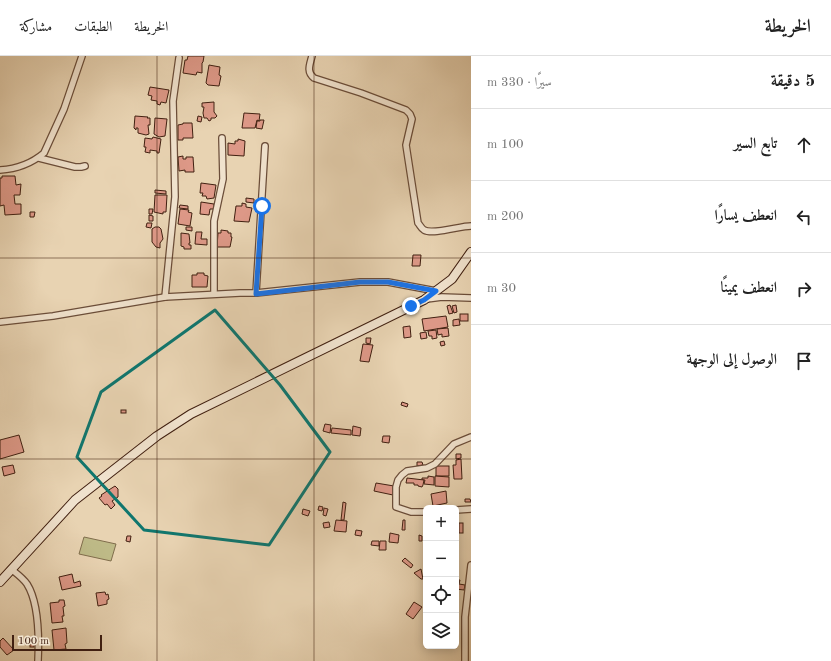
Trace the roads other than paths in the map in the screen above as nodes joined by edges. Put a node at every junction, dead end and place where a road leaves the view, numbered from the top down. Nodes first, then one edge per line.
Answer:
1 (82, 56) edge
2 (312, 56) edge
3 (178, 58) dead end
4 (222, 138) dead end
5 (266, 146) dead end
6 (39, 158) junction
7 (85, 166) dead end
8 (0, 170) edge
9 (471, 226) edge
10 (471, 252) edge
11 (436, 291) junction
12 (214, 294) junction
13 (256, 294) junction
14 (165, 297) junction
15 (471, 298) edge
16 (424, 300) junction
17 (0, 322) edge
18 (471, 437) edge
19 (471, 509) edge
20 (459, 510) edge
21 (423, 512) edge
22 (471, 565) edge
23 (11, 569) junction
24 (0, 582) edge
25 (38, 661) edge
26 (465, 661) edge

1 - 6 street
2 - 9 street
3 - 14 street
4 - 12 street
5 - 13 street
6 - 7 street
6 - 8 street
10 - 11 street
11 - 13 street
11 - 16 street
12 - 13 street
12 - 14 street
14 - 17 street
15 - 16 street
16 - 23 street
18 - 21 street
19 - 20 street
22 - 26 street
23 - 24 street
23 - 25 street

